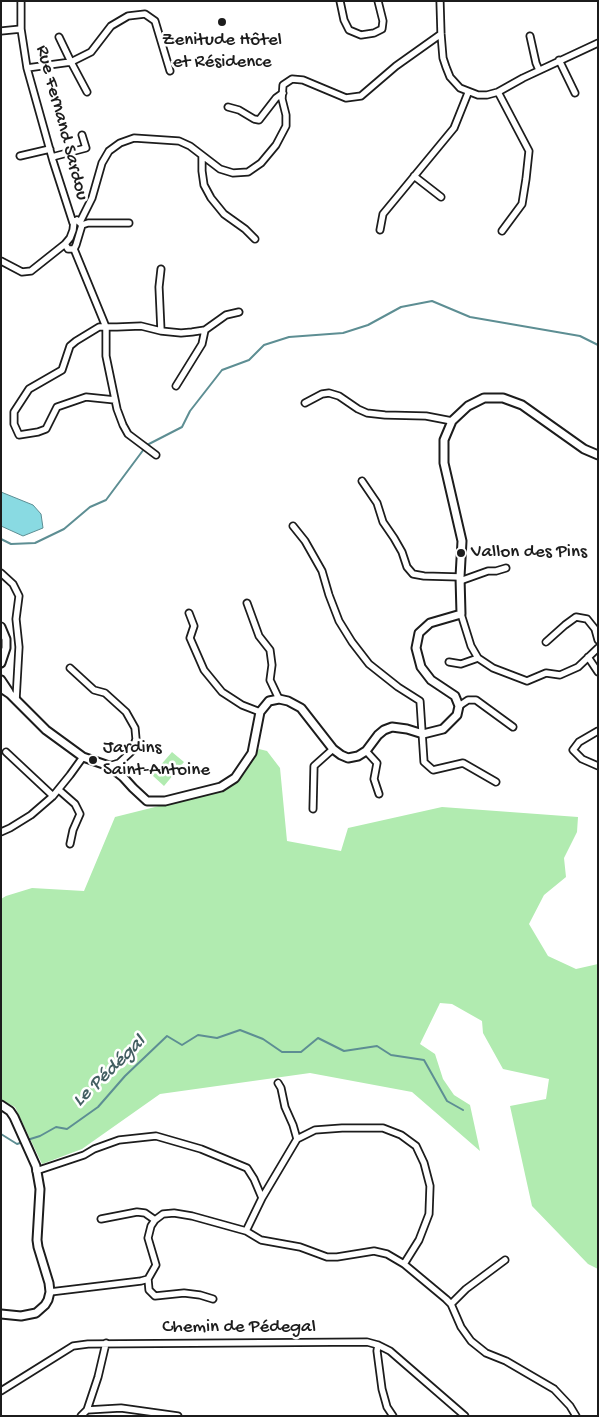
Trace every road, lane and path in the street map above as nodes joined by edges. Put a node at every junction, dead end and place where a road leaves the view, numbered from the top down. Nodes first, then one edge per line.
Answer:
1 (21, 1) edge
2 (340, 1) edge
3 (378, 1) edge
4 (440, 1) edge
5 (21, 29) junction
6 (1, 31) edge
7 (441, 34) junction
8 (59, 36) dead end
9 (530, 36) dead end
10 (598, 42) edge
11 (560, 60) junction
12 (70, 62) junction
13 (27, 68) junction
14 (539, 70) junction
15 (170, 71) dead end
16 (87, 92) dead end
17 (498, 92) junction
18 (283, 93) junction
19 (468, 93) junction
20 (575, 93) dead end
21 (228, 107) dead end
22 (82, 135) dead end
23 (50, 149) junction
24 (20, 156) dead end
25 (202, 156) junction
26 (52, 158) junction
27 (414, 176) junction
28 (441, 197) dead end
29 (73, 223) junction
30 (129, 223) dead end
31 (81, 224) junction
32 (380, 230) dead end
33 (502, 231) dead end
34 (255, 239) dead end
35 (65, 244) junction
36 (74, 248) junction
37 (1, 261) edge
38 (161, 269) dead end
39 (239, 312) dead end
40 (106, 327) junction
41 (205, 330) junction
42 (161, 331) junction
43 (176, 386) dead end
44 (115, 400) junction
45 (305, 403) dead end
46 (452, 421) junction
47 (156, 455) dead end
48 (598, 455) edge
49 (362, 481) dead end
50 (293, 526) dead end
51 (506, 568) dead end
52 (1, 573) edge
53 (460, 579) junction
54 (247, 603) dead end
55 (189, 613) dead end
56 (461, 614) junction
57 (1, 627) edge
58 (598, 640) edge
59 (546, 642) dead end
60 (598, 648) edge
61 (588, 657) junction
62 (478, 658) junction
63 (449, 662) dead end
64 (1, 663) edge
65 (70, 668) dead end
66 (598, 672) edge
67 (1, 680) edge
68 (1, 688) edge
69 (10, 694) junction
70 (279, 699) junction
71 (16, 700) junction
72 (459, 706) junction
73 (260, 712) junction
74 (513, 727) dead end
75 (598, 731) edge
76 (423, 734) junction
77 (334, 749) junction
78 (366, 750) junction
79 (6, 752) dead end
80 (83, 757) junction
81 (109, 766) junction
82 (598, 766) edge
83 (496, 782) dead end
84 (59, 790) junction
85 (379, 794) dead end
86 (53, 796) junction
87 (313, 809) dead end
88 (1, 832) edge
89 (70, 844) dead end
90 (278, 1083) dead end
91 (1, 1105) edge
92 (297, 1140) junction
93 (36, 1170) junction
94 (262, 1198) junction
95 (101, 1218) dead end
96 (155, 1220) junction
97 (246, 1232) junction
98 (505, 1260) dead end
99 (404, 1264) junction
100 (148, 1279) junction
101 (50, 1292) junction
102 (213, 1299) dead end
103 (450, 1304) junction
104 (2, 1315) edge
105 (106, 1343) junction
106 (378, 1345) junction
107 (1, 1391) edge
108 (87, 1410) junction
109 (80, 1416) edge
110 (178, 1416) edge
111 (392, 1416) edge
112 (465, 1416) edge
113 (576, 1416) edge

1 - 5 street, Rue Fernand Sardou
2 - 3 street
4 - 7 street
5 - 6 street
5 - 13 street, Rue Fernand Sardou
7 - 18 street
7 - 19 street
8 - 12 street
9 - 14 street
10 - 11 street
11 - 14 street
11 - 20 street
12 - 13 street
12 - 15 street
12 - 16 street
13 - 23 street, Rue Fernand Sardou
14 - 17 street
17 - 19 street
17 - 33 street
18 - 21 street
18 - 25 street
19 - 27 street
22 - 26 street
23 - 24 street
23 - 26 street, Rue Fernand Sardou
25 - 31 street
25 - 34 street
26 - 29 street, Rue Fernand Sardou
27 - 28 street
27 - 32 street
29 - 31 street
29 - 35 street
30 - 31 street
31 - 36 street
35 - 36 street
35 - 37 street
36 - 40 street
38 - 42 street
39 - 41 street
40 - 42 street
40 - 44 street
40 - 44 street
41 - 42 street
41 - 43 street
44 - 47 street
45 - 46 street
46 - 48 street
46 - 53 street
49 - 53 street
50 - 76 street
51 - 53 street
52 - 71 street
53 - 56 street
54 - 70 street
55 - 73 street
56 - 62 street
56 - 72 street
57 - 64 street
58 - 59 street
60 - 61 street
61 - 62 street
61 - 66 street
62 - 63 street
65 - 81 street
67 - 69 street
68 - 69 street
69 - 71 street
70 - 73 street
70 - 77 street
71 - 80 street
72 - 74 street
72 - 76 street
73 - 81 street
75 - 82 street
76 - 78 street
76 - 83 street
77 - 78 street
77 - 87 street
78 - 85 street
79 - 86 street
80 - 81 street
80 - 84 street
84 - 86 street
84 - 89 street
86 - 88 street
90 - 92 street
91 - 93 street
92 - 94 street
92 - 99 street
93 - 94 street
93 - 101 street
94 - 97 street
95 - 96 street
96 - 97 street
96 - 100 street
97 - 99 street
98 - 103 street
99 - 103 street
100 - 101 street
100 - 102 street
101 - 104 street
103 - 113 street
105 - 106 street, Chemin de Pédegal
105 - 107 street, Chemin de Pédegal
105 - 108 street
106 - 111 street
106 - 112 street, Chemin de Pédegal
108 - 109 street
108 - 110 street

